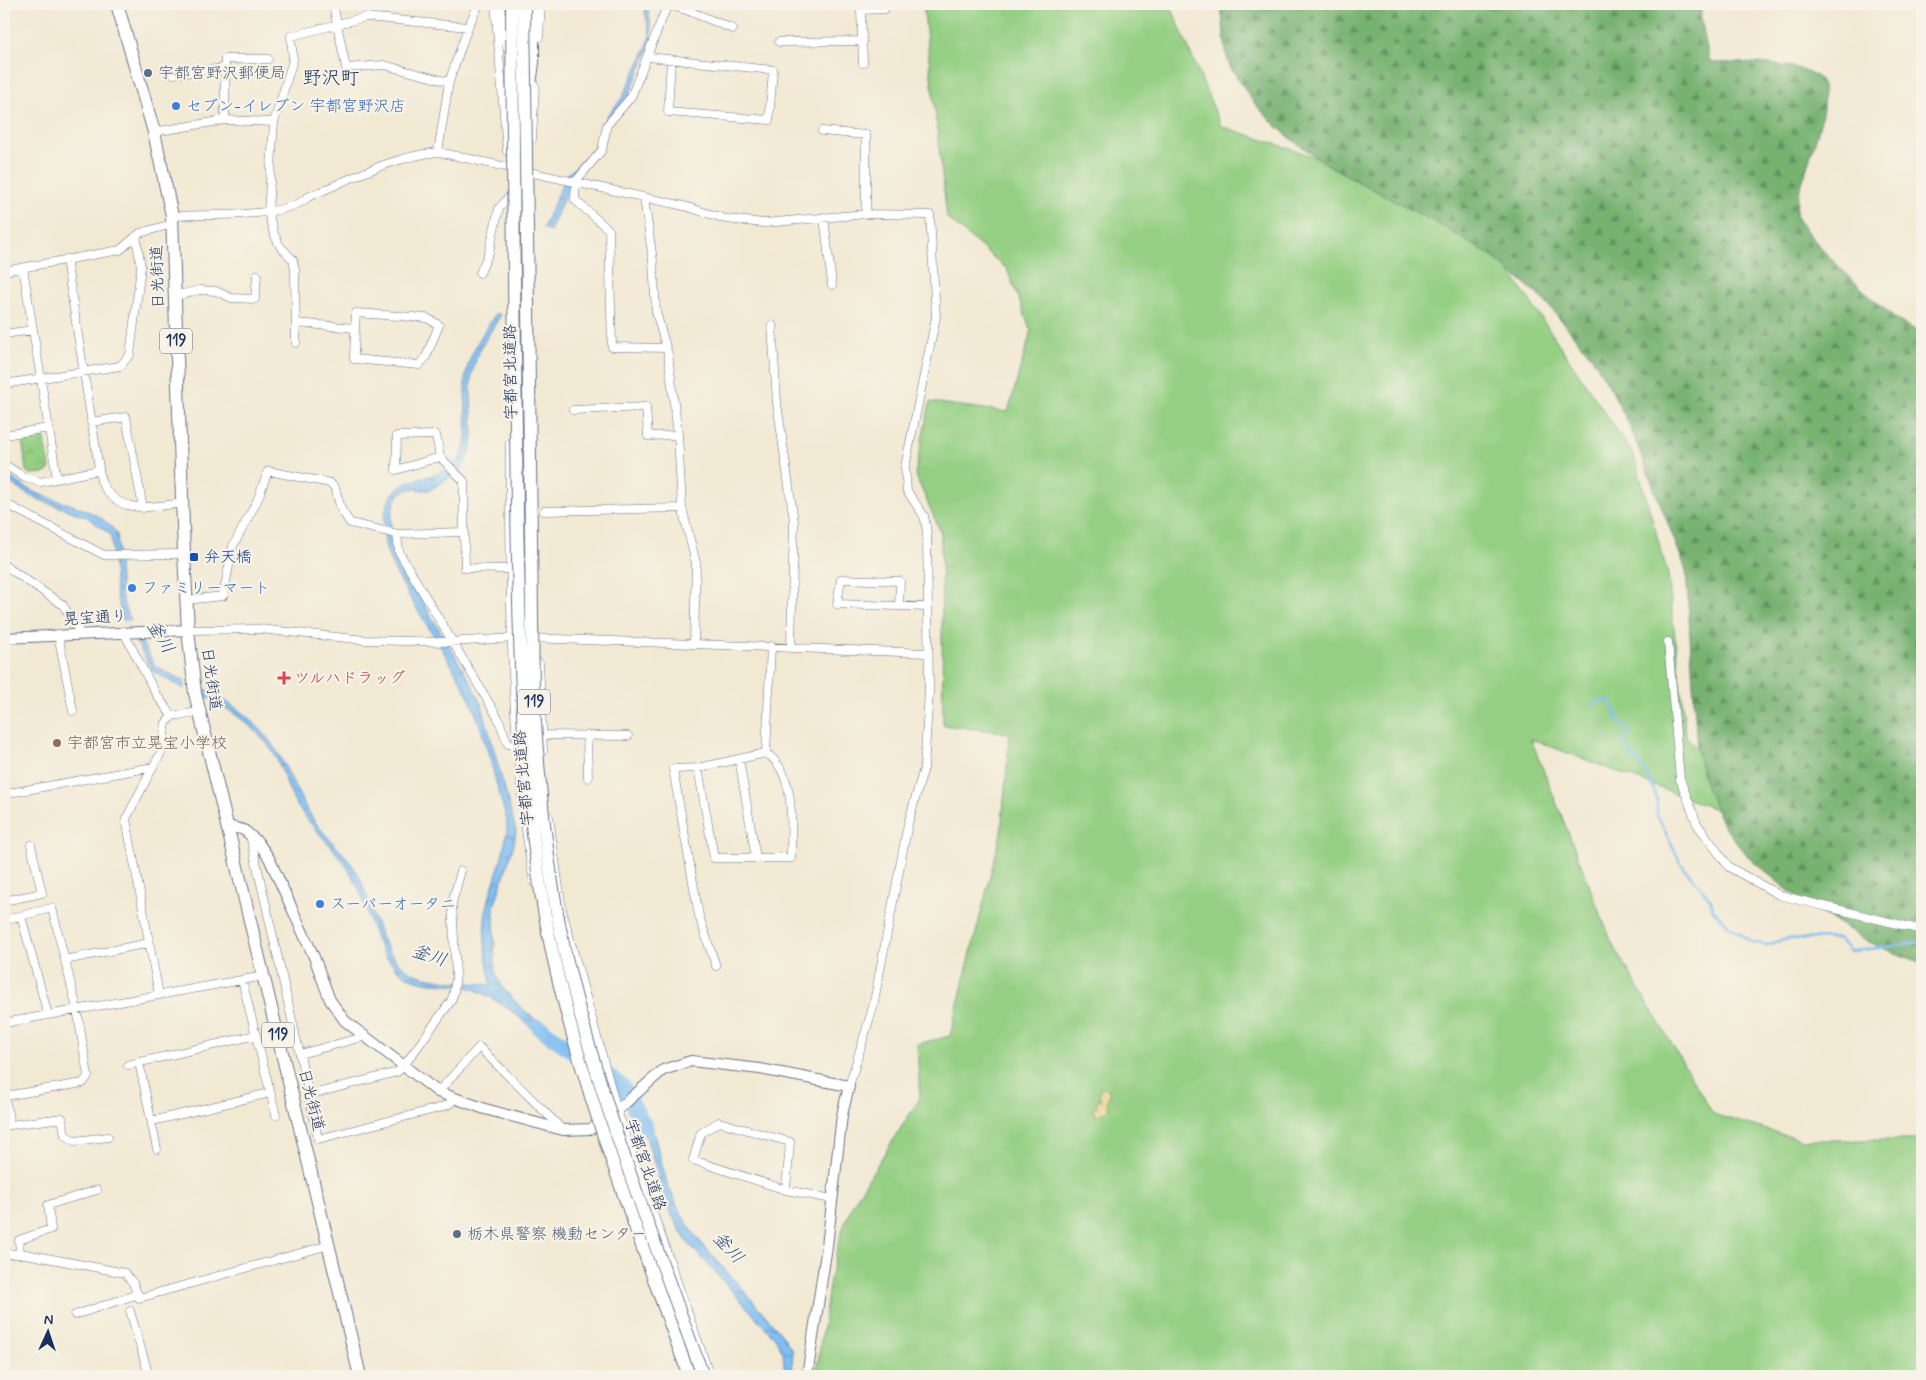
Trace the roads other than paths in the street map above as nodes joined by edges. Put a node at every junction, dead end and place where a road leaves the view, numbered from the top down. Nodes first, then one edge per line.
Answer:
1 (117, 4) edge
2 (333, 4) edge
3 (479, 4) edge
4 (496, 4) edge
5 (501, 4) edge
6 (512, 4) edge
7 (524, 4) edge
8 (533, 4) edge
9 (541, 4) edge
10 (887, 4) edge
11 (690, 7) edge
12 (338, 23) junction
13 (468, 26) junction
14 (732, 29) dead end
15 (862, 41) junction
16 (779, 42) dead end
17 (648, 57) junction
18 (268, 59) dead end
19 (671, 60) junction
20 (512, 62) junction
21 (864, 63) dead end
22 (225, 68) junction
23 (173, 74) dead end
24 (449, 82) junction
25 (525, 118) junction
26 (225, 120) junction
27 (274, 122) junction
28 (822, 131) dead end
29 (154, 132) junction
30 (438, 152) junction
31 (509, 168) junction
32 (530, 173) junction
33 (576, 182) junction
34 (509, 197) junction
35 (644, 198) junction
36 (268, 212) junction
37 (866, 214) junction
38 (824, 217) junction
39 (172, 220) junction
40 (136, 236) junction
41 (66, 259) junction
42 (23, 268) junction
43 (4, 271) edge
44 (480, 273) dead end
45 (257, 275) dead end
46 (832, 285) dead end
47 (175, 296) junction
48 (296, 323) junction
49 (772, 325) dead end
50 (355, 328) junction
51 (33, 330) junction
52 (4, 334) edge
53 (296, 343) dead end
54 (666, 348) junction
55 (83, 372) junction
56 (41, 378) junction
57 (4, 384) edge
58 (573, 410) dead end
59 (91, 422) junction
60 (49, 428) junction
61 (4, 435) edge
62 (678, 435) junction
63 (440, 457) junction
64 (4, 464) edge
65 (99, 470) junction
66 (57, 479) junction
67 (4, 503) edge
68 (182, 503) junction
69 (143, 508) junction
70 (682, 508) junction
71 (544, 510) dead end
72 (464, 532) junction
73 (397, 534) junction
74 (184, 554) junction
75 (4, 566) edge
76 (505, 569) dead end
77 (186, 600) junction
78 (899, 606) junction
79 (927, 608) junction
80 (188, 630) junction
81 (130, 631) junction
82 (80, 633) junction
83 (58, 634) junction
84 (4, 638) edge
85 (512, 638) junction
86 (537, 638) junction
87 (453, 642) junction
88 (1668, 642) dead end
89 (694, 644) junction
90 (771, 646) junction
91 (791, 647) junction
92 (927, 652) junction
93 (73, 711) dead end
94 (199, 712) junction
95 (172, 716) junction
96 (542, 735) junction
97 (587, 735) junction
98 (628, 736) dead end
99 (517, 744) junction
100 (766, 754) junction
101 (739, 759) junction
102 (153, 768) junction
103 (698, 768) junction
104 (588, 778) dead end
105 (4, 794) edge
106 (228, 826) junction
107 (250, 835) junction
108 (31, 845) dead end
109 (756, 858) junction
110 (461, 871) dead end
111 (4, 901) edge
112 (20, 916) junction
113 (4, 920) edge
114 (1922, 930) edge
115 (149, 942) junction
116 (65, 960) junction
117 (716, 966) dead end
118 (264, 976) junction
119 (242, 980) junction
120 (159, 995) junction
121 (78, 1010) junction
122 (48, 1015) junction
123 (4, 1023) edge
124 (256, 1035) junction
125 (363, 1037) junction
126 (300, 1054) junction
127 (139, 1062) junction
128 (128, 1065) dead end
129 (404, 1067) junction
130 (849, 1086) junction
131 (438, 1092) junction
132 (270, 1093) junction
133 (4, 1094) edge
134 (309, 1095) junction
135 (455, 1099) junction
136 (620, 1108) junction
137 (276, 1115) dead end
138 (152, 1121) junction
139 (7, 1125) edge
140 (596, 1125) junction
141 (564, 1130) junction
142 (108, 1137) dead end
143 (158, 1149) dead end
144 (97, 1190) dead end
145 (786, 1190) junction
146 (832, 1199) junction
147 (329, 1245) junction
148 (4, 1254) edge
149 (20, 1254) junction
150 (138, 1294) junction
151 (130, 1311) dead end
152 (75, 1315) dead end
153 (149, 1376) edge
154 (360, 1376) edge
155 (684, 1376) edge
156 (689, 1376) edge
157 (703, 1376) edge
158 (710, 1376) edge
159 (807, 1376) edge

1 - 29 highway, 日光街道 / 119
2 - 12 street
3 - 13 street
4 - 31 street
5 - 20 highway, bridge
6 - 20 highway, 宇都宮北道路 / 119, bridge
7 - 25 highway, 宇都宮北道路 / 119, bridge
8 - 25 highway, bridge
9 - 32 street
10 - 15 street
11 - 14 street
11 - 17 street
12 - 13 street
12 - 24 street
12 - 27 street
13 - 24 street
15 - 16 street
15 - 21 street
17 - 19 street
17 - 33 street
18 - 22 street
19 - 19 street
20 - 156 highway, 宇都宮北道路 / 119, bridge
22 - 23 street
22 - 26 street
24 - 30 street
25 - 157 highway, 宇都宮北道路 / 119, bridge
26 - 27 street
26 - 29 street
27 - 36 street
28 - 37 street
29 - 39 highway, 日光街道 / 119
30 - 31 street
30 - 36 street
31 - 32 street
31 - 34 street
32 - 33 street
32 - 86 street
33 - 35 street
33 - 54 street
34 - 44 street
34 - 85 street
35 - 38 street
35 - 54 street
36 - 39 street
36 - 48 street
37 - 38 street
37 - 79 street
38 - 46 street
39 - 40 street
39 - 47 highway, 日光街道 / 119
40 - 41 street
40 - 55 street
41 - 42 street
41 - 55 street
42 - 43 street
42 - 51 street
45 - 47 street
47 - 68 highway, 日光街道 / 119
48 - 50 street
48 - 53 street
49 - 91 street
50 - 50 street
51 - 52 street
51 - 56 street
54 - 62 street
55 - 56 street
55 - 59 street
56 - 57 street
56 - 60 street
58 - 62 street
59 - 65 street
59 - 69 street
60 - 61 street
60 - 66 street
62 - 70 street
63 - 63 street
63 - 72 street
64 - 66 street
65 - 66 street
65 - 69 street
67 - 74 street
68 - 69 street
68 - 74 highway, 日光街道 / 119
70 - 71 street
70 - 89 street
72 - 73 street
72 - 76 street
73 - 77 street
73 - 87 street
74 - 77 highway, 日光街道 / 119
75 - 82 street
77 - 80 highway, 日光街道 / 119
78 - 78 street
78 - 79 street
79 - 92 street
80 - 81 street, 晃宝通り
80 - 87 street
80 - 94 highway, 日光街道 / 119
81 - 82 street, 晃宝通り
81 - 95 street
82 - 83 street, 晃宝通り
83 - 84 street, 晃宝通り
83 - 93 street
85 - 86 street
85 - 87 street
85 - 99 street
86 - 89 street
86 - 96 street
87 - 99 street
88 - 114 street
89 - 90 street
90 - 91 street
90 - 100 street
91 - 92 street
92 - 130 street
94 - 95 street
94 - 106 highway, 日光街道 / 119
95 - 102 street
96 - 97 street
96 - 136 street
97 - 98 street
97 - 104 street
99 - 140 street
100 - 101 street
100 - 109 street
101 - 103 street
101 - 109 street
102 - 105 street
102 - 115 street
103 - 109 street
103 - 117 street
106 - 107 street
106 - 118 highway, 日光街道 / 119
107 - 125 street
107 - 126 street
108 - 111 street
110 - 129 street
112 - 113 street
112 - 116 street
112 - 122 street
115 - 116 street
115 - 120 street
116 - 121 street
118 - 119 street
118 - 147 highway, 日光街道 / 119
119 - 120 street
119 - 124 street
120 - 121 street
121 - 122 street
121 - 133 street
122 - 123 street
124 - 127 street
124 - 132 street
125 - 126 street
125 - 129 street
126 - 134 street
127 - 128 street
127 - 138 street
129 - 131 street
129 - 134 street
130 - 136 street
130 - 146 street
131 - 135 street
131 - 141 street
132 - 137 street
132 - 138 street
133 - 139 street
134 - 135 street
135 - 141 street
136 - 140 street
136 - 158 street
138 - 143 street
139 - 142 street
140 - 141 street
140 - 155 street
144 - 149 street
145 - 145 street
145 - 146 street
146 - 159 street
147 - 150 street
147 - 154 highway, 日光街道 / 119
148 - 149 street
149 - 150 street
150 - 152 street
151 - 153 street

